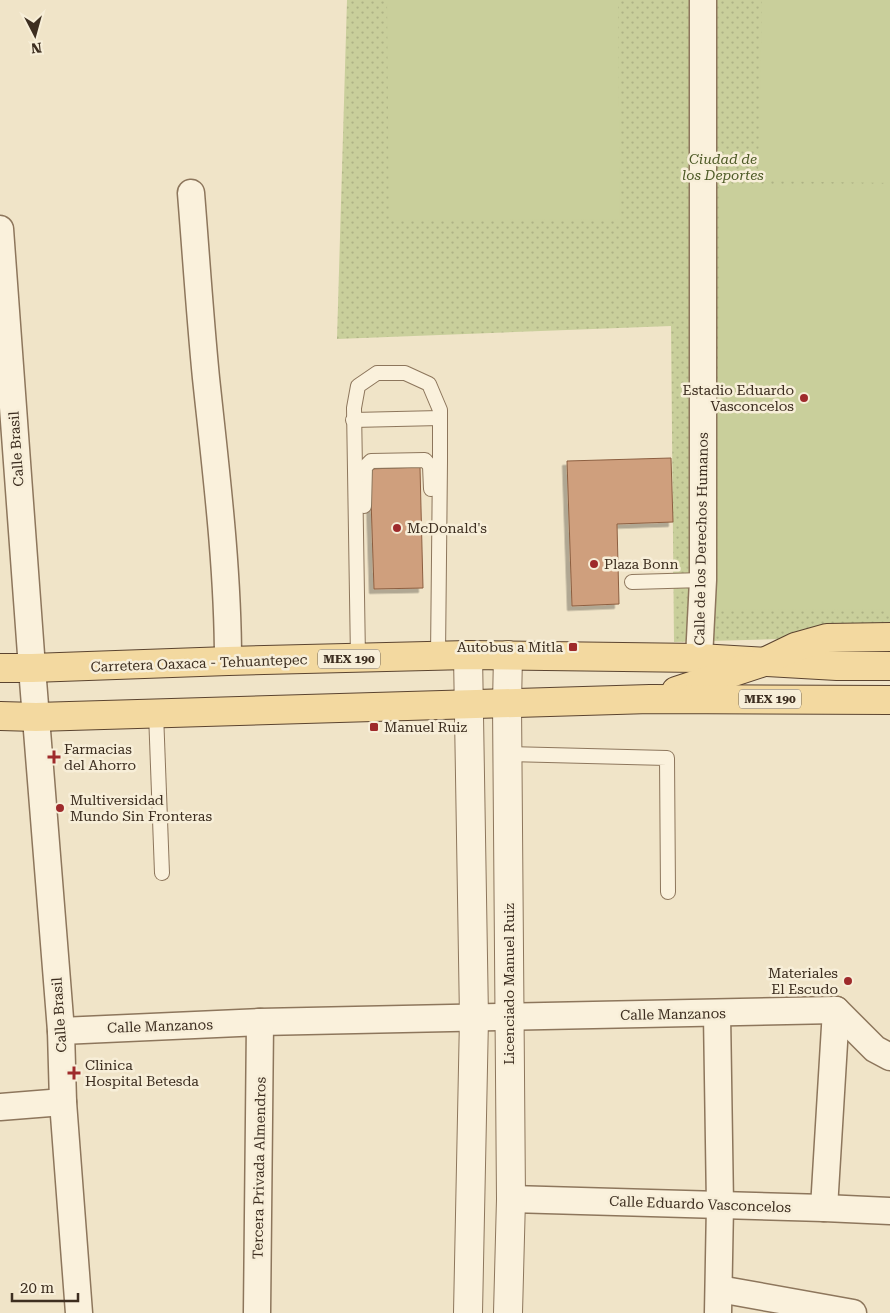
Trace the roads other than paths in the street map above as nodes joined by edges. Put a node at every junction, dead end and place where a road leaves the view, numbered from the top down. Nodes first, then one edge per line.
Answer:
1 (703, 0) edge
2 (191, 193) dead end
3 (0, 229) edge
4 (440, 418) junction
5 (354, 420) junction
6 (356, 564) junction
7 (439, 576) junction
8 (703, 580) junction
9 (632, 582) dead end
10 (890, 638) edge
11 (468, 655) junction
12 (508, 655) junction
13 (438, 656) junction
14 (358, 658) junction
15 (698, 658) junction
16 (228, 661) junction
17 (764, 662) junction
18 (890, 666) edge
19 (0, 668) edge
20 (32, 668) junction
21 (650, 699) junction
22 (890, 700) edge
23 (468, 704) junction
24 (507, 704) junction
25 (156, 713) junction
26 (0, 716) edge
27 (36, 717) junction
28 (508, 754) junction
29 (162, 874) dead end
30 (668, 892) dead end
31 (836, 1010) junction
32 (717, 1014) junction
33 (474, 1018) junction
34 (510, 1018) junction
35 (260, 1022) junction
36 (61, 1030) junction
37 (890, 1057) edge
38 (63, 1102) junction
39 (0, 1107) edge
40 (511, 1199) junction
41 (720, 1205) junction
42 (824, 1208) junction
43 (890, 1212) edge
44 (719, 1301) edge
45 (79, 1313) edge
46 (257, 1313) edge
47 (468, 1313) edge
48 (508, 1313) edge
49 (853, 1313) edge

1 - 8 street, Calle de los Derechos Humanos
2 - 16 street
3 - 20 street, Calle Brasil
4 - 5 lane
4 - 5 lane
4 - 7 lane
5 - 6 lane
6 - 7 lane
6 - 14 lane
7 - 13 lane
8 - 9 lane
8 - 15 street, Calle de los Derechos Humanos
10 - 17 main road
11 - 12 main road, Carretera Oaxaca - Tehuantepec / MEX 190
11 - 13 main road, Carretera Oaxaca - Tehuantepec / MEX 190
11 - 23 street
12 - 15 main road, Carretera Oaxaca - Tehuantepec / MEX 190
12 - 24 street, Licenciado Manuel Ruiz
13 - 14 main road, Carretera Oaxaca - Tehuantepec / MEX 190
14 - 16 main road, Carretera Oaxaca - Tehuantepec / MEX 190
15 - 17 main road, MEX 190
16 - 20 main road, Carretera Oaxaca - Tehuantepec / MEX 190
17 - 18 main road, MEX 190
17 - 21 main road
19 - 20 main road, Carretera Oaxaca - Tehuantepec / MEX 190
20 - 27 street, Calle Brasil
21 - 22 main road, MEX 190
21 - 24 main road, MEX 190
23 - 24 main road, MEX 190
23 - 25 main road, MEX 190
23 - 33 street
24 - 28 street, Licenciado Manuel Ruiz
25 - 27 main road, MEX 190
25 - 29 lane
26 - 27 main road, MEX 190
27 - 36 street, Calle Brasil
28 - 30 lane
28 - 34 street, Licenciado Manuel Ruiz
31 - 32 street, Calle Manzanos
31 - 37 street
31 - 42 street
32 - 34 street, Calle Manzanos
32 - 41 street
33 - 34 street, Calle Manzanos
33 - 35 street, Calle Manzanos
33 - 47 street
34 - 40 street, Licenciado Manuel Ruiz
35 - 36 street, Calle Manzanos
35 - 46 street, Tercera Privada Almendros
36 - 38 street, Calle Brasil
38 - 39 street
38 - 45 street, Calle Brasil
40 - 41 street, Calle Eduardo Vasconcelos
40 - 48 street, Licenciado Manuel Ruiz
41 - 42 street, Calle Eduardo Vasconcelos
41 - 44 street
42 - 43 street, Calle Eduardo Vasconcelos
44 - 49 street

